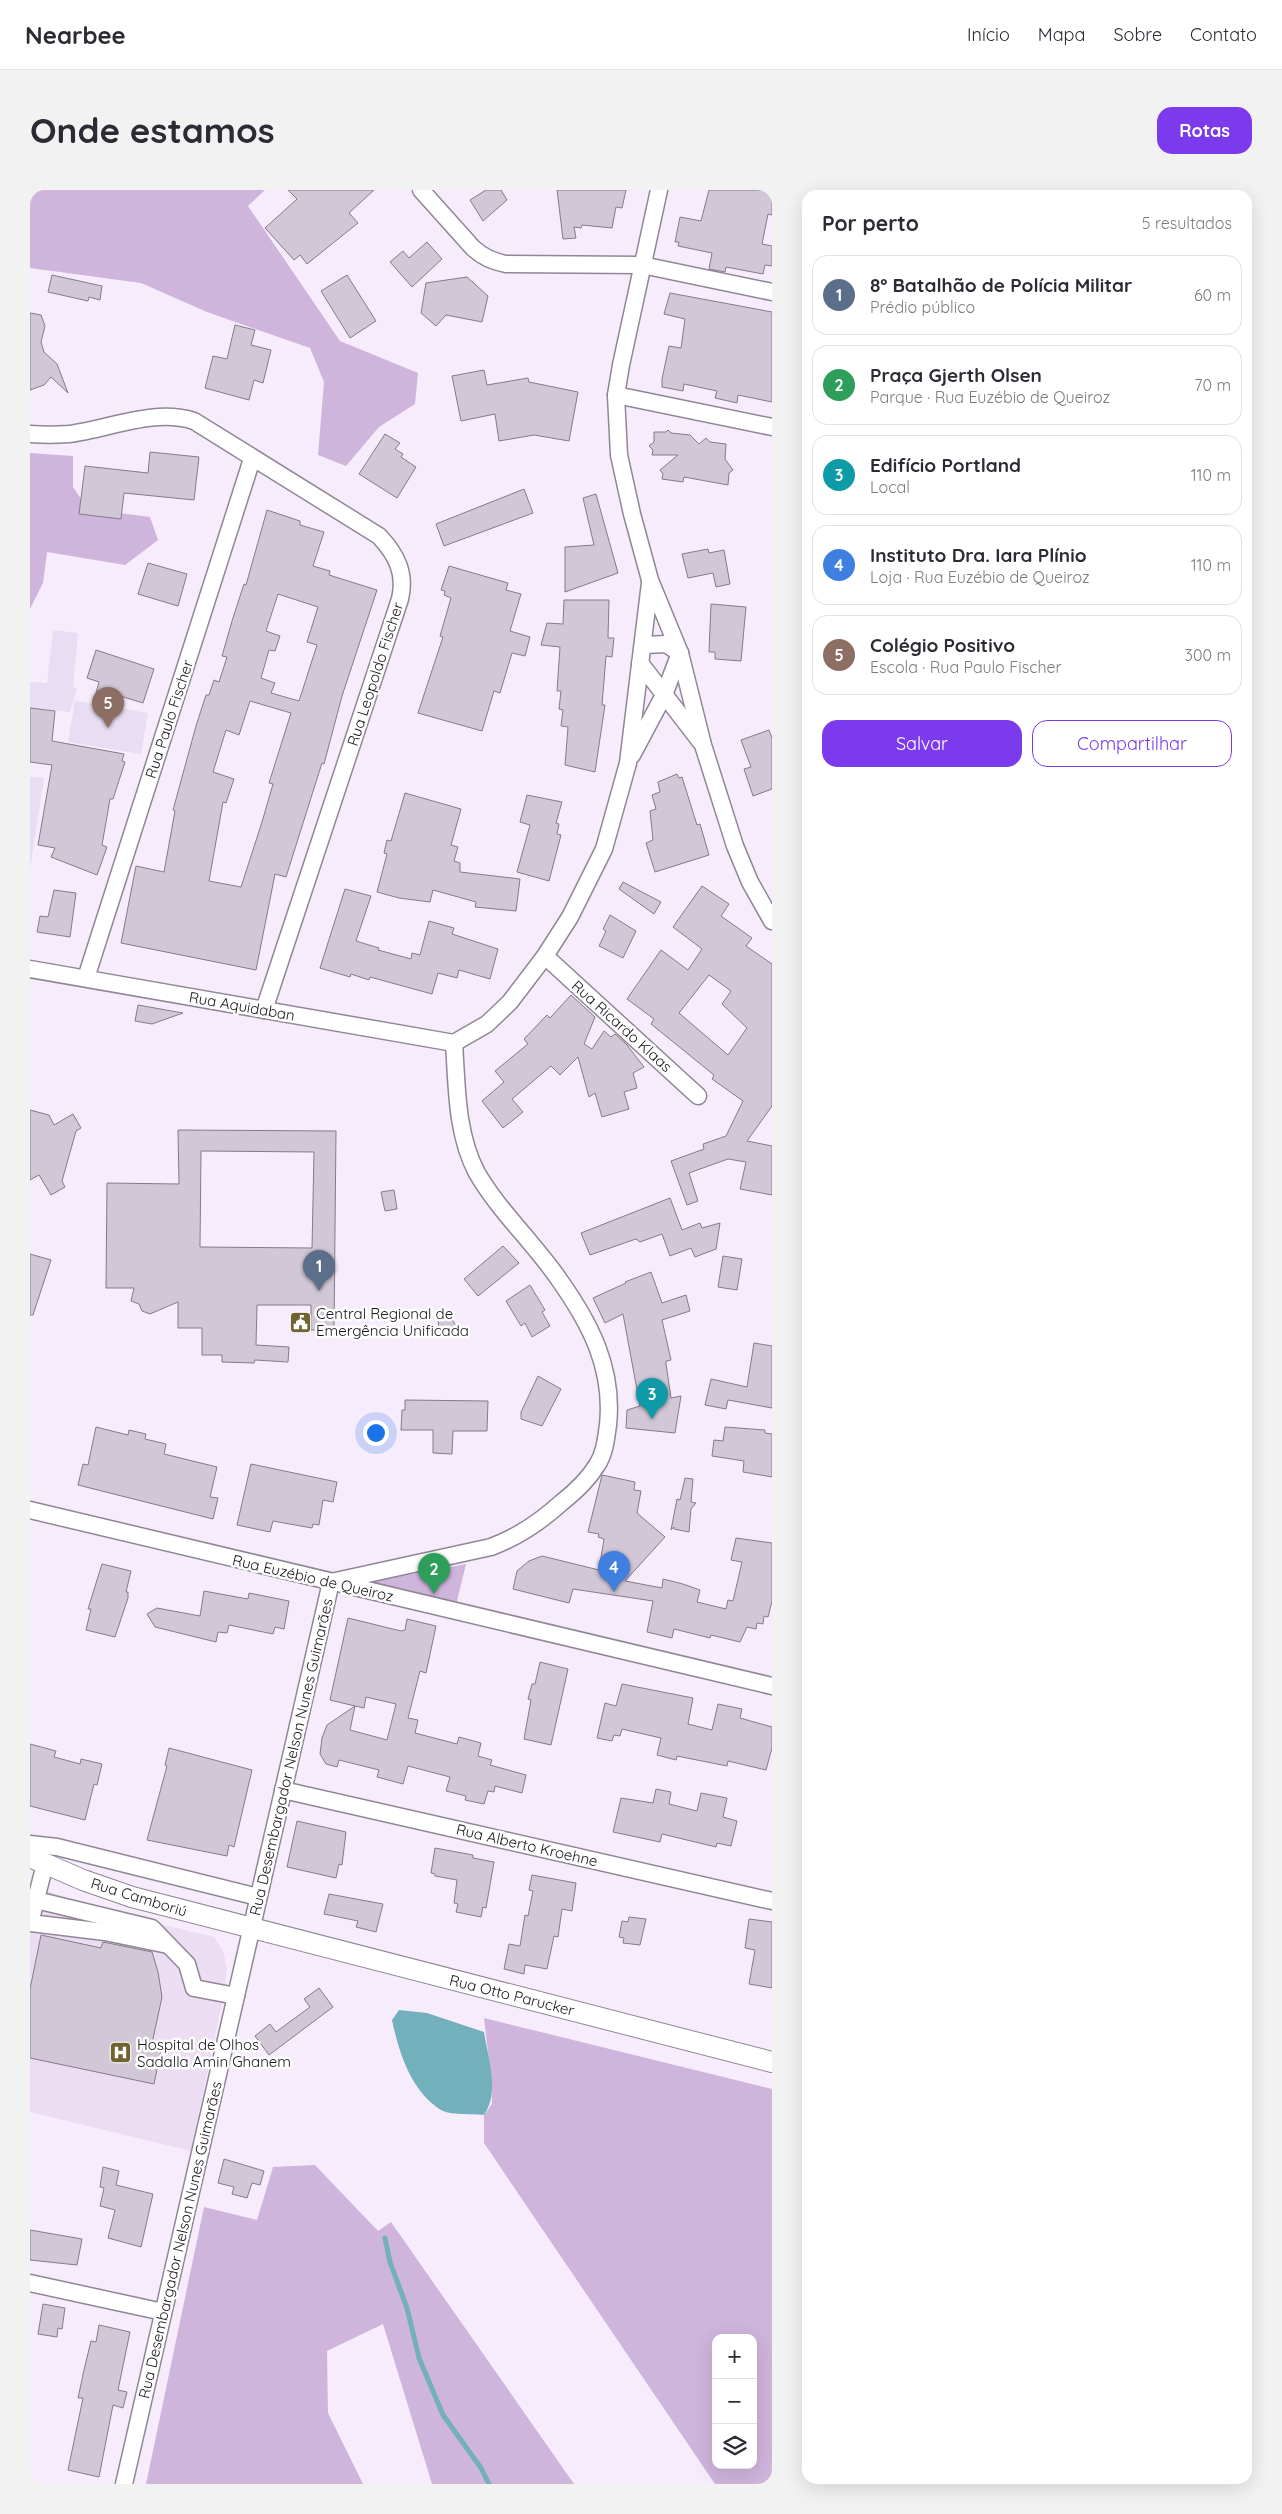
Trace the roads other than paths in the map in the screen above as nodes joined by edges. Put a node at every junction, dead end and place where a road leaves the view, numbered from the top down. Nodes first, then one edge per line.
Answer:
1 (421, 190) edge
2 (659, 190) edge
3 (642, 265) junction
4 (772, 292) edge
5 (616, 395) junction
6 (772, 427) edge
7 (30, 434) edge
8 (252, 459) junction
9 (650, 580) junction
10 (644, 645) junction
11 (680, 653) junction
12 (640, 663) junction
13 (664, 695) junction
14 (703, 745) junction
15 (628, 763) junction
16 (772, 921) edge
17 (545, 956) junction
18 (30, 969) edge
19 (86, 978) junction
20 (264, 1010) junction
21 (454, 1043) junction
22 (698, 1096) dead end
23 (30, 1510) edge
24 (331, 1582) junction
25 (772, 1686) edge
26 (283, 1790) junction
27 (30, 1844) edge
28 (37, 1860) edge
29 (258, 1897) junction
30 (36, 1900) junction
31 (772, 1900) edge
32 (30, 1923) edge
33 (251, 1928) junction
34 (170, 1946) junction
35 (236, 1996) junction
36 (772, 2062) edge
37 (30, 2283) edge
38 (163, 2312) junction
39 (124, 2484) edge

1 - 3 street
2 - 3 street
3 - 4 street
3 - 5 street
5 - 6 street
5 - 9 street
7 - 8 street, Rua Leopoldo Fischer
8 - 19 street, Rua Paulo Fischer
8 - 20 street, Rua Leopoldo Fischer
9 - 10 street
9 - 11 street
10 - 11 street
10 - 12 street
11 - 13 street
11 - 14 street
12 - 13 street
12 - 15 street
13 - 14 street
13 - 15 street
14 - 16 street
15 - 17 street
17 - 21 street
17 - 22 street, Rua Ricardo Klaas
18 - 19 street, Rua Aquidaban
19 - 20 street, Rua Aquidaban
20 - 21 street, Rua Aquidaban
21 - 24 street, Rua Desembargador Nelson Nunes Guimarães
23 - 24 street, Rua Euzébio de Queiroz
24 - 25 street, Rua Euzébio de Queiroz
24 - 26 street, Rua Desembargador Nelson Nunes Guimarães
26 - 29 street, Rua Desembargador Nelson Nunes Guimarães
26 - 31 street, Rua Alberto Kroehne
27 - 29 street
28 - 30 street
28 - 33 main road, Rua Camboriú
29 - 33 street, Rua Desembargador Nelson Nunes Guimarães
30 - 32 street
30 - 34 street
32 - 34 street
33 - 35 street, Rua Desembargador Nelson Nunes Guimarães
33 - 36 main road, Rua Otto Parucker
34 - 35 street
35 - 38 street, Rua Desembargador Nelson Nunes Guimarães
37 - 38 street
38 - 39 street, Rua Desembargador Nelson Nunes Guimarães

